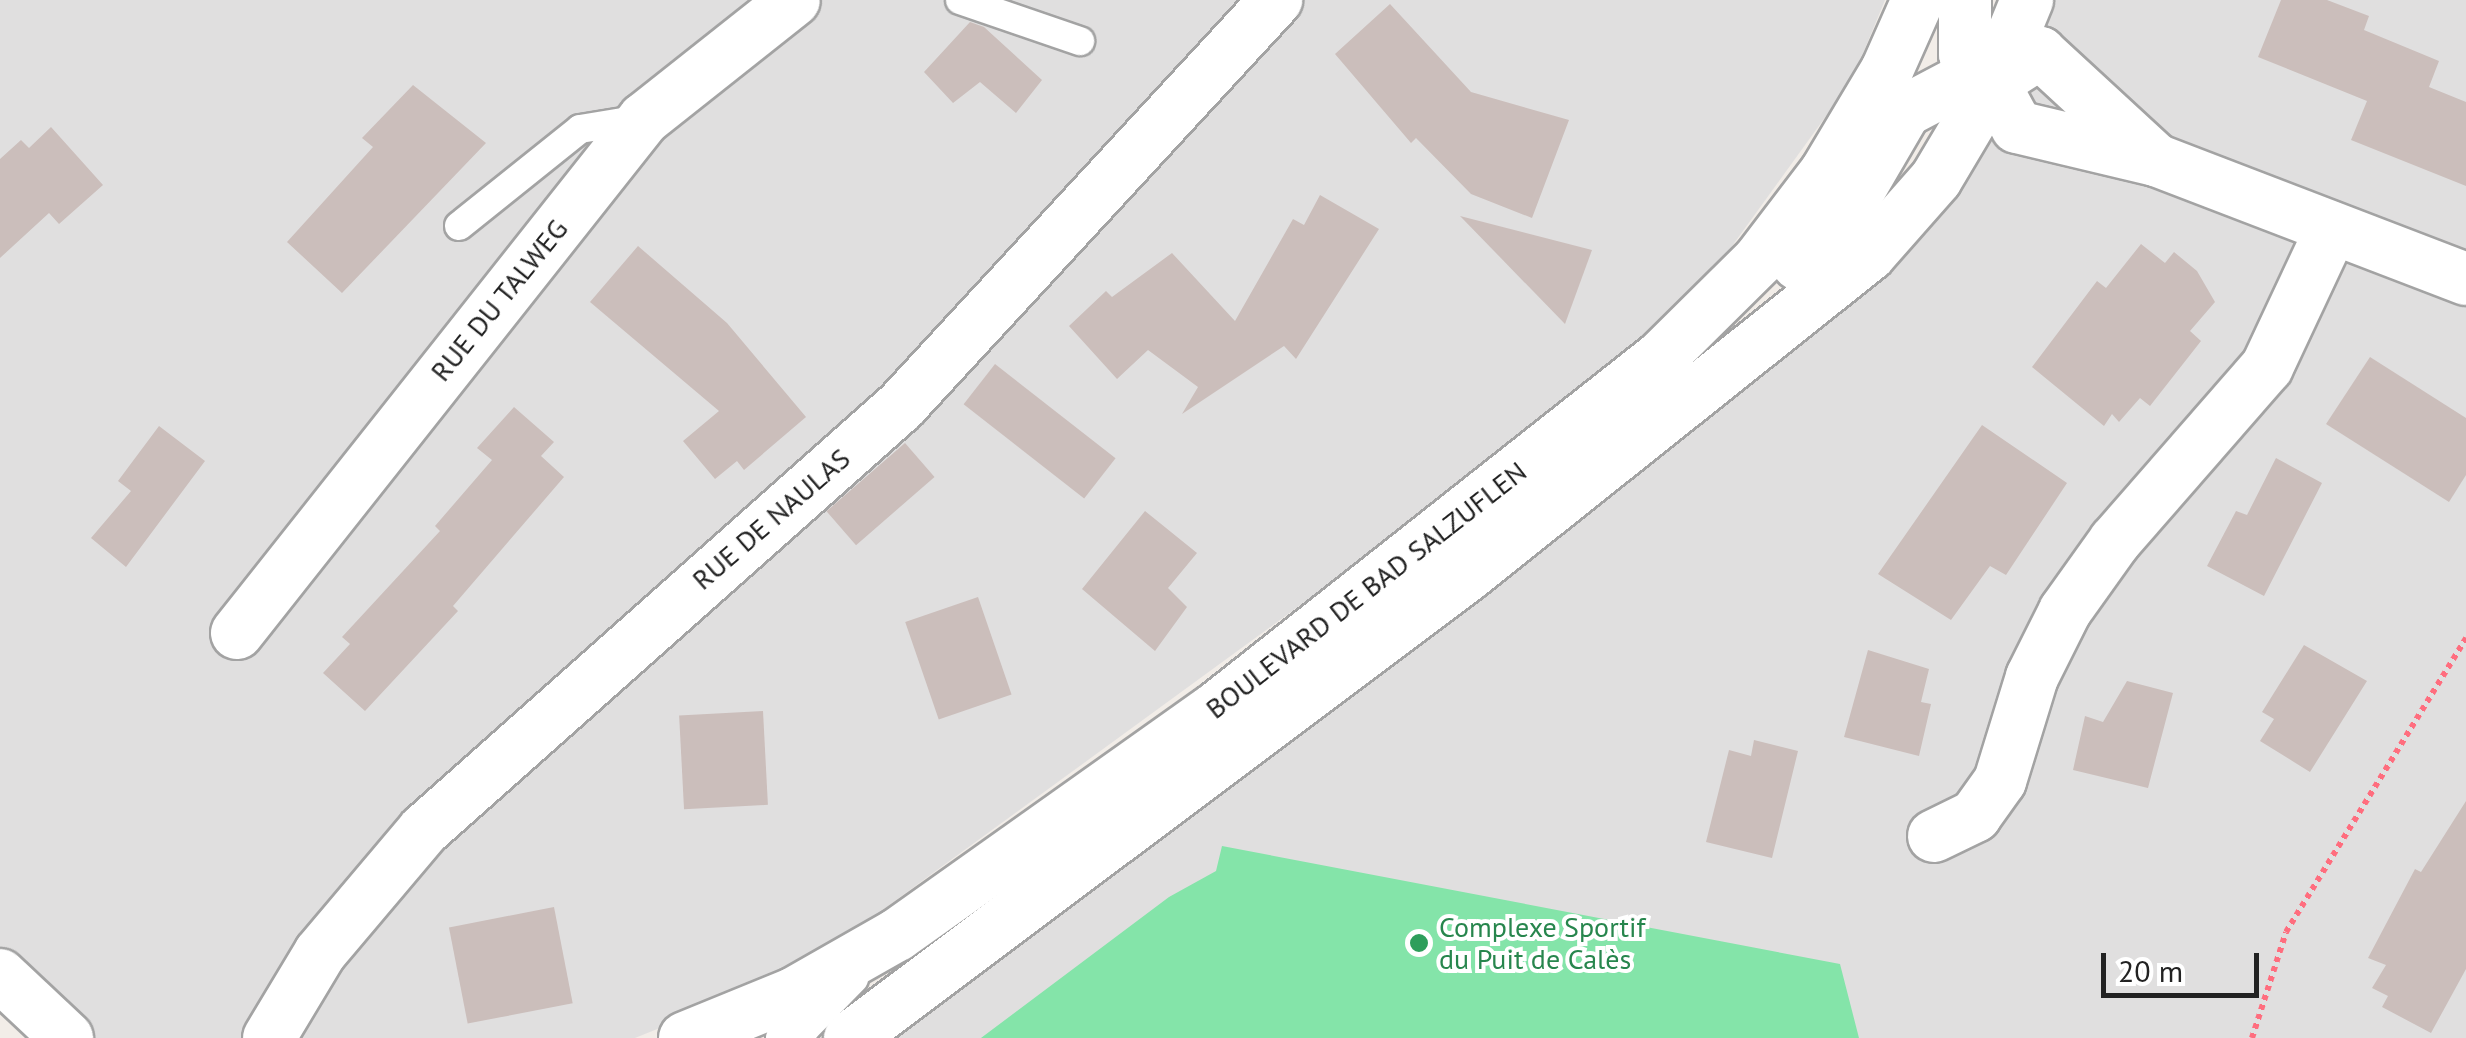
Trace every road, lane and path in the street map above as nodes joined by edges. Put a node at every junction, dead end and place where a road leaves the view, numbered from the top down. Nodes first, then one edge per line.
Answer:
1 (794, 0) edge
2 (960, 0) edge
3 (1276, 0) edge
4 (1918, 0) edge
5 (1964, 0) edge
6 (2027, 0) edge
7 (1080, 41) dead end
8 (1993, 83) junction
9 (644, 119) junction
10 (459, 226) dead end
11 (2332, 228) junction
12 (2466, 279) edge
13 (1660, 357) junction
14 (236, 634) dead end
15 (2466, 638) edge
16 (1934, 836) dead end
17 (897, 936) junction
18 (0, 975) edge
19 (67, 1038) edge
20 (269, 1038) edge
21 (685, 1038) edge
22 (780, 1038) edge
23 (850, 1038) edge
24 (2252, 1038) edge

1 - 9 street, RUE DU TALWEG
2 - 7 lane
3 - 20 street, RUE DE NAULAS
4 - 13 street, BOULEVARD DE BAD SALZUFLEN
5 - 8 street
6 - 8 street, BOULEVARD DE BAD SALZUFLEN
8 - 11 street
8 - 13 street
8 - 23 street, BOULEVARD DE BAD SALZUFLEN
9 - 10 lane
9 - 14 street, RUE DU TALWEG
11 - 12 street
11 - 16 street
13 - 17 street, BOULEVARD DE BAD SALZUFLEN
15 - 24 path
17 - 21 street, BOULEVARD DE BAD SALZUFLEN
17 - 22 lane
18 - 19 street

